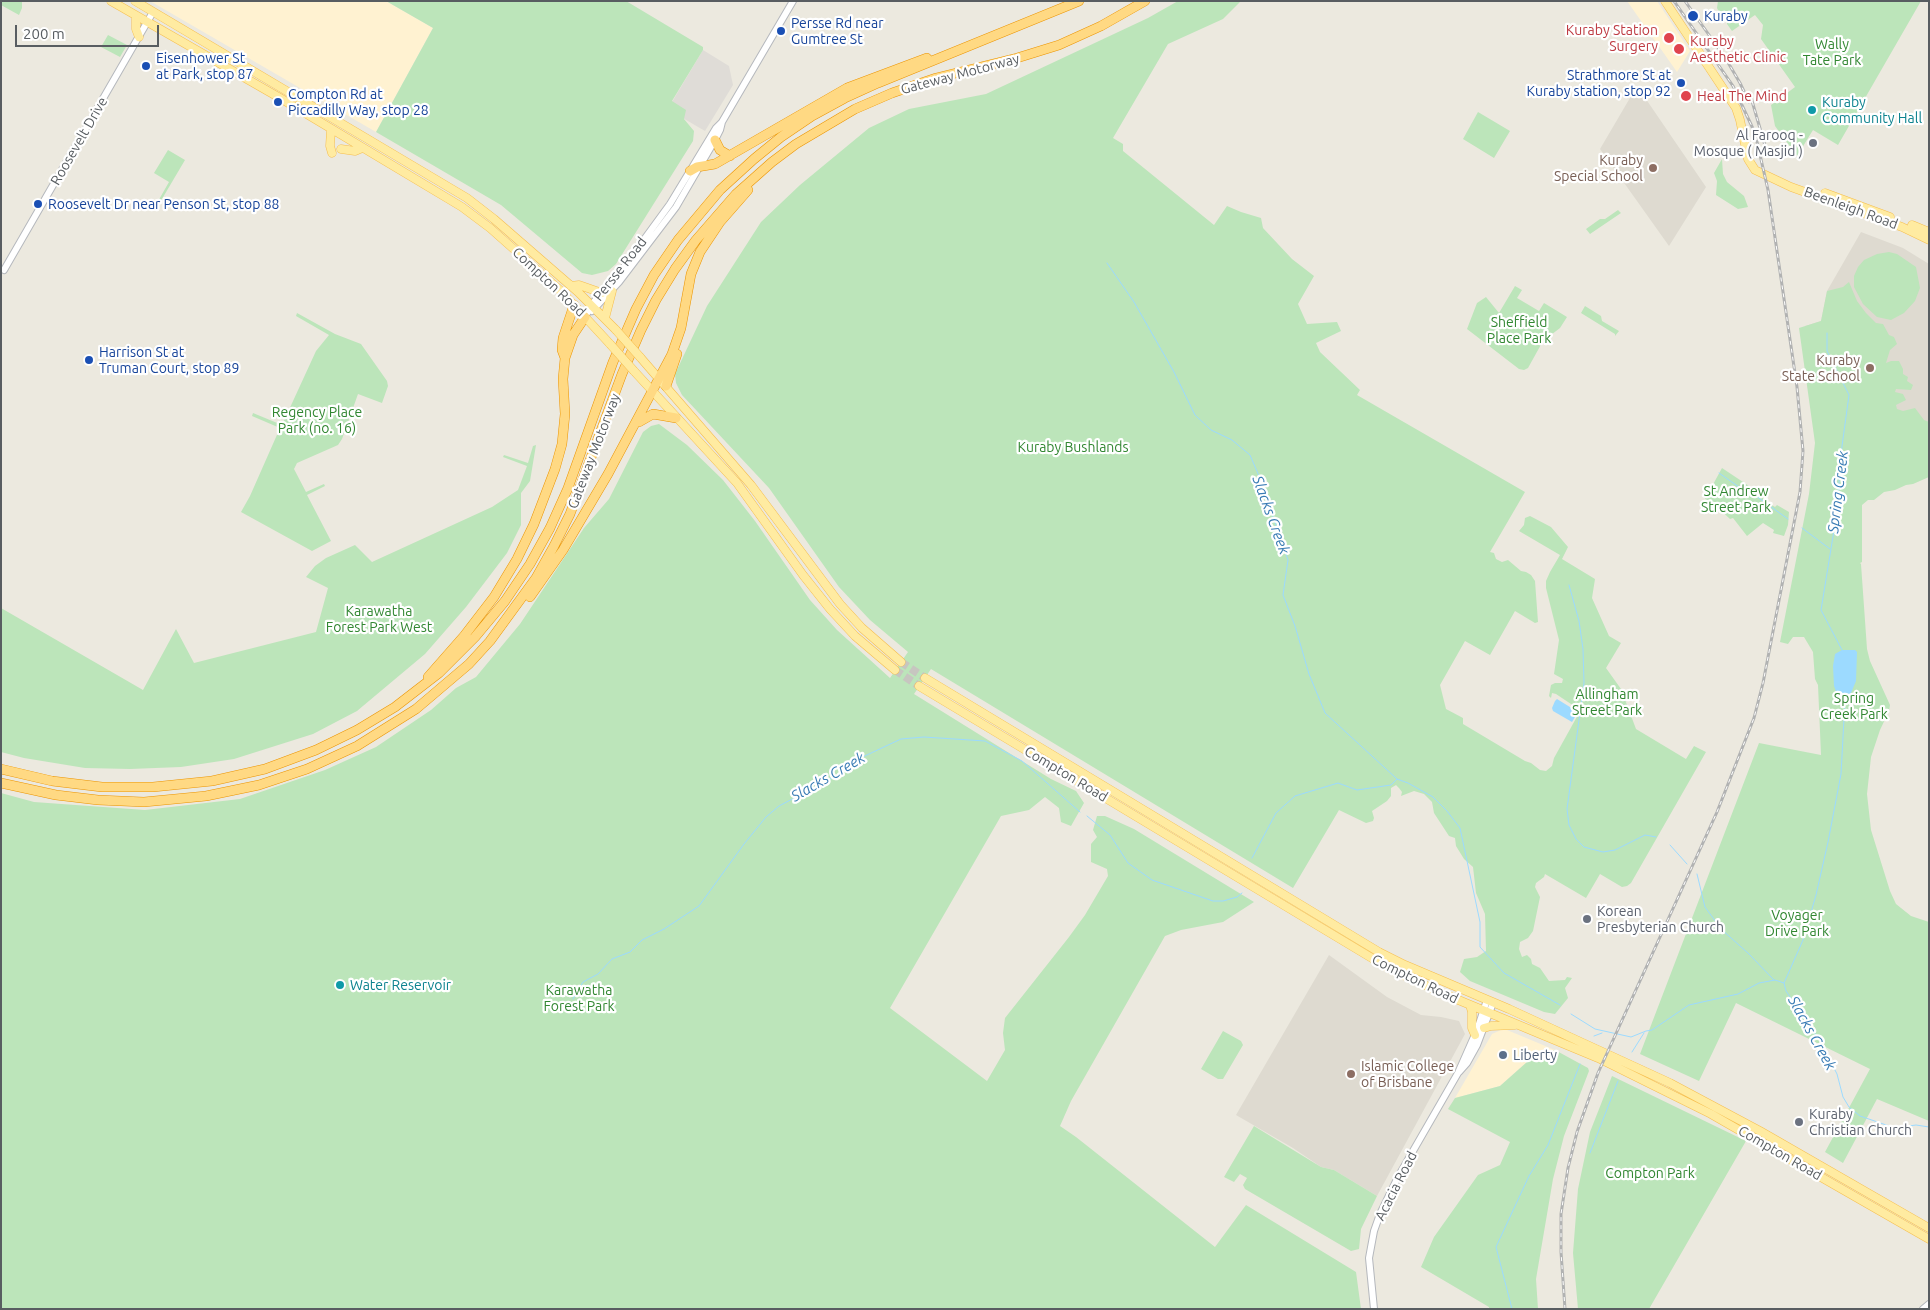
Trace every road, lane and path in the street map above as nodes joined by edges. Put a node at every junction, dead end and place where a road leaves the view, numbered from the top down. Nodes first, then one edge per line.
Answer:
1 (111, 1) edge
2 (135, 1) edge
3 (793, 1) edge
4 (1080, 1) edge
5 (1145, 1) edge
6 (1665, 1) edge
7 (153, 12) junction
8 (136, 16) junction
9 (147, 22) junction
10 (993, 36) junction
11 (139, 37) junction
12 (722, 122) junction
13 (331, 130) junction
14 (715, 140) junction
15 (362, 148) junction
16 (341, 149) dead end
17 (332, 153) dead end
18 (730, 156) junction
19 (772, 162) junction
20 (700, 167) junction
21 (690, 171) junction
22 (1772, 177) junction
23 (1929, 232) edge
24 (1929, 240) edge
25 (4, 270) dead end
26 (571, 286) junction
27 (612, 291) junction
28 (602, 293) junction
29 (574, 305) junction
30 (594, 306) junction
31 (585, 317) junction
32 (605, 318) junction
33 (675, 347) junction
34 (565, 358) junction
35 (659, 378) junction
36 (666, 386) junction
37 (653, 392) junction
38 (676, 418) junction
39 (637, 423) junction
40 (490, 641) junction
41 (901, 662) tunnel mouth
42 (896, 670) tunnel mouth
43 (925, 678) tunnel mouth
44 (425, 684) junction
45 (919, 686) tunnel mouth
46 (1, 769) edge
47 (1, 783) edge
48 (1490, 1001) junction
49 (1470, 1005) junction
50 (1486, 1012) junction
51 (1517, 1024) junction
52 (1484, 1028) junction
53 (1475, 1035) junction
54 (1458, 1073) junction
55 (1687, 1091) junction
56 (1696, 1106) junction
57 (1929, 1228) edge
58 (1929, 1239) edge
59 (1929, 1304) edge
60 (1374, 1309) edge
61 (1923, 1309) edge

1 - 8 main road, Compton Road
2 - 7 main road, Compton Road
3 - 12 street, Persse Road
4 - 10 highway, Gateway Motorway
5 - 19 highway, Gateway Motorway
6 - 22 main road, Beenleigh Road
7 - 9 street, Roosevelt Drive
7 - 26 main road, Compton Road
8 - 9 main road, Compton Road
8 - 11 main road
9 - 11 street, Roosevelt Drive
9 - 13 main road, Compton Road
10 - 18 highway
10 - 44 highway, Gateway Motorway
11 - 25 street, Roosevelt Drive
12 - 14 street, Persse Road
12 - 21 street, Persse Road
13 - 15 main road, Compton Road
13 - 17 main road
14 - 18 highway
14 - 20 street, Persse Road
15 - 16 main road
15 - 29 main road, Compton Road
18 - 20 highway
19 - 33 highway
19 - 40 highway, Gateway Motorway
20 - 21 highway
20 - 27 street, Persse Road
21 - 28 street, Persse Road
22 - 23 main road, Beenleigh Road
22 - 24 main road, Beenleigh Road
26 - 28 main road
26 - 30 main road, Compton Road
27 - 30 street, Persse Road
27 - 32 main road
28 - 30 street, Persse Road
29 - 31 main road, Compton Road
29 - 34 highway
30 - 31 street, Persse Road
30 - 32 main road, Compton Road
31 - 34 highway
31 - 37 main road, Compton Road, bridge
32 - 35 main road, Compton Road, bridge
33 - 35 highway
33 - 36 highway
34 - 44 highway
35 - 36 main road, Compton Road
35 - 37 highway
36 - 41 main road, Compton Road
37 - 38 main road, Compton Road
37 - 39 highway
38 - 39 highway
38 - 42 main road, Compton Road
39 - 40 highway
40 - 47 highway, Gateway Motorway
43 - 48 main road, Compton Road
44 - 46 highway, Gateway Motorway
45 - 49 main road, Compton Road
48 - 50 street, Acacia Road
48 - 55 main road, Compton Road
49 - 50 main road, Compton Road
49 - 53 main road
50 - 51 main road, Compton Road
50 - 52 street, Acacia Road
50 - 53 street, Acacia Road
51 - 52 main road
51 - 56 main road, Compton Road
52 - 54 street, Acacia Road
53 - 54 street, Acacia Road
54 - 60 street, Acacia Road
55 - 56 main road
55 - 57 main road, Compton Road
56 - 58 main road, Compton Road
59 - 61 street

